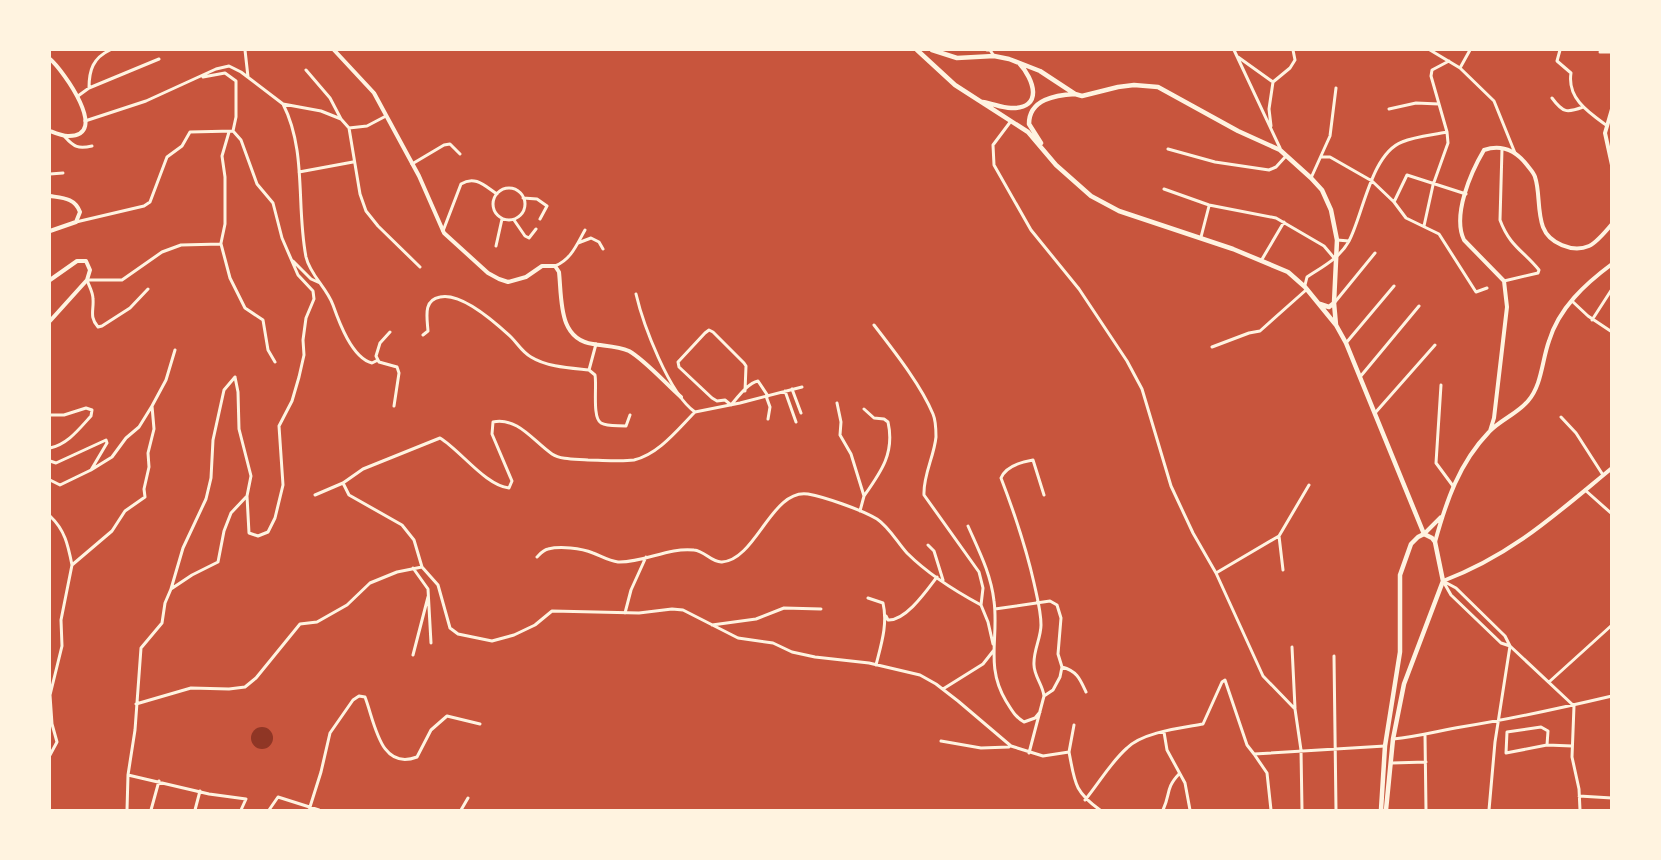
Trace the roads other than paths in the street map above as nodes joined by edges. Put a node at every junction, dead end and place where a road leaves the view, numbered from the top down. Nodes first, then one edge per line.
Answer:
1 (110, 50) edge
2 (245, 50) edge
3 (334, 50) edge
4 (917, 50) edge
5 (932, 50) edge
6 (987, 50) edge
7 (1234, 50) edge
8 (1293, 50) edge
9 (1430, 50) edge
10 (1470, 50) edge
11 (1560, 50) edge
12 (1600, 52) dead end
13 (1611, 52) edge
14 (994, 56) junction
15 (1237, 56) junction
16 (50, 59) edge
17 (159, 59) dead end
18 (1449, 61) junction
19 (1018, 62) junction
20 (1460, 68) junction
21 (306, 70) dead end
22 (248, 77) junction
23 (196, 79) junction
24 (1273, 82) junction
25 (89, 88) junction
26 (1336, 88) dead end
27 (1075, 94) junction
28 (78, 96) junction
29 (1552, 98) dead end
30 (980, 102) junction
31 (283, 104) junction
32 (1439, 105) junction
33 (1583, 107) junction
34 (1389, 109) dead end
35 (1611, 109) edge
36 (387, 116) junction
37 (341, 119) junction
38 (85, 121) junction
39 (1011, 121) junction
40 (1606, 125) junction
41 (349, 128) junction
42 (1271, 128) junction
43 (50, 131) edge
44 (231, 131) junction
45 (1447, 132) junction
46 (65, 136) junction
47 (92, 146) dead end
48 (1502, 147) junction
49 (1045, 149) junction
50 (1168, 149) dead end
51 (1280, 150) junction
52 (460, 153) dead end
53 (1515, 153) junction
54 (1287, 155) junction
55 (1321, 157) junction
56 (354, 162) junction
57 (412, 164) junction
58 (1611, 165) edge
59 (298, 172) junction
60 (63, 173) dead end
61 (50, 174) edge
62 (1311, 178) junction
63 (1372, 181) junction
64 (1433, 185) junction
65 (1164, 189) dead end
66 (497, 194) junction
67 (1466, 194) junction
68 (50, 196) edge
69 (524, 198) junction
70 (1394, 202) junction
71 (1209, 205) junction
72 (502, 219) junction
73 (514, 219) junction
74 (540, 219) dead end
75 (76, 222) junction
76 (1284, 222) junction
77 (1611, 224) edge
78 (1424, 226) junction
79 (536, 230) dead end
80 (585, 230) dead end
81 (50, 231) edge
82 (443, 231) junction
83 (1201, 239) junction
84 (1337, 240) junction
85 (1349, 241) junction
86 (220, 243) junction
87 (577, 243) junction
88 (496, 246) dead end
89 (603, 249) dead end
90 (1375, 253) dead end
91 (1335, 259) junction
92 (291, 260) junction
93 (1261, 261) junction
94 (1611, 264) edge
95 (555, 266) junction
96 (420, 267) dead end
97 (50, 280) edge
98 (87, 280) junction
99 (1504, 281) junction
100 (320, 283) junction
101 (1394, 286) dead end
102 (1306, 288) junction
103 (1487, 288) dead end
104 (148, 289) dead end
105 (1611, 289) edge
106 (636, 294) dead end
107 (1572, 301) junction
108 (1317, 303) junction
109 (1334, 303) junction
110 (1419, 306) dead end
111 (1592, 320) junction
112 (50, 321) edge
113 (1336, 325) junction
114 (874, 326) dead end
115 (390, 332) dead end
116 (1611, 332) edge
117 (423, 334) dead end
118 (1346, 343) junction
119 (596, 344) junction
120 (1435, 345) dead end
121 (1212, 347) dead end
122 (175, 350) dead end
123 (378, 360) junction
124 (275, 362) dead end
125 (589, 370) junction
126 (1360, 377) junction
127 (1441, 385) dead end
128 (802, 387) dead end
129 (792, 389) junction
130 (745, 391) junction
131 (785, 391) junction
132 (767, 396) junction
133 (681, 397) junction
134 (837, 403) dead end
135 (730, 405) junction
136 (152, 406) junction
137 (394, 406) dead end
138 (864, 409) dead end
139 (695, 411) junction
140 (801, 413) dead end
141 (1375, 413) junction
142 (50, 415) edge
143 (630, 415) dead end
144 (1561, 417) dead end
145 (768, 419) dead end
146 (796, 422) dead end
147 (1490, 431) junction
148 (50, 448) edge
149 (50, 461) edge
150 (1611, 468) edge
151 (91, 470) junction
152 (1603, 475) junction
153 (50, 480) edge
154 (343, 483) junction
155 (1309, 485) dead end
156 (1453, 486) junction
157 (1585, 490) junction
158 (315, 495) dead end
159 (1044, 495) dead end
160 (247, 496) junction
161 (864, 496) junction
162 (860, 511) junction
163 (1611, 514) edge
164 (50, 516) edge
165 (1442, 516) junction
166 (969, 526) dead end
167 (1424, 534) junction
168 (1279, 536) junction
169 (1435, 542) junction
170 (928, 545) dead end
171 (537, 557) dead end
172 (646, 557) junction
173 (72, 565) junction
174 (422, 567) junction
175 (413, 568) junction
176 (1283, 570) dead end
177 (1216, 573) junction
178 (937, 577) junction
179 (1443, 581) junction
180 (943, 582) junction
181 (171, 589) junction
182 (429, 595) junction
183 (868, 598) dead end
184 (1039, 603) junction
185 (981, 605) junction
186 (821, 609) dead end
187 (995, 609) junction
188 (625, 613) junction
189 (885, 614) junction
190 (710, 626) junction
191 (1611, 626) edge
192 (431, 643) dead end
193 (1510, 646) junction
194 (1292, 647) dead end
195 (994, 651) junction
196 (1400, 652) junction
197 (413, 655) dead end
198 (1334, 657) dead end
199 (1412, 660) junction
200 (876, 665) junction
201 (1062, 667) junction
202 (1549, 682) junction
203 (943, 689) junction
204 (1086, 692) dead end
205 (1044, 696) junction
206 (1611, 696) edge
207 (136, 704) junction
208 (1574, 706) junction
209 (1295, 709) junction
210 (50, 712) edge
211 (1040, 712) junction
212 (1498, 722) junction
213 (480, 724) dead end
214 (1074, 725) dead end
215 (1164, 732) junction
216 (1425, 735) junction
217 (1393, 739) junction
218 (941, 741) dead end
219 (1547, 745) junction
220 (1011, 746) junction
221 (1385, 746) junction
222 (1572, 746) junction
223 (1335, 747) junction
224 (1301, 750) junction
225 (1070, 752) junction
226 (1029, 753) junction
227 (1254, 754) junction
228 (50, 755) edge
229 (1426, 762) junction
230 (1389, 763) junction
231 (1179, 774) junction
232 (128, 775) junction
233 (159, 781) junction
234 (201, 791) junction
235 (1579, 796) junction
236 (468, 798) dead end
237 (1611, 798) edge
238 (1085, 800) junction
239 (309, 809) edge
240 (127, 810) edge
241 (151, 810) edge
242 (195, 810) edge
243 (241, 810) edge
244 (269, 810) edge
245 (319, 810) edge
246 (461, 810) edge
247 (1100, 810) edge
248 (1163, 810) edge
249 (1190, 810) edge
250 (1271, 810) edge
251 (1302, 810) edge
252 (1336, 810) edge
253 (1381, 810) edge
254 (1386, 810) edge
255 (1426, 810) edge
256 (1489, 810) edge
257 (1580, 810) edge

1 - 25 street
2 - 22 street
3 - 36 street
4 - 30 main road
5 - 14 main road
6 - 14 street
7 - 15 street
8 - 24 street
9 - 18 street
10 - 20 street
11 - 33 street
12 - 13 street
14 - 19 main road
15 - 24 street
15 - 42 street
16 - 28 street
17 - 25 street
18 - 20 street
18 - 32 street
19 - 27 main road
19 - 30 main road
20 - 53 street
21 - 37 street
22 - 23 street
22 - 31 street
23 - 38 street
23 - 44 street
24 - 42 street
25 - 28 street
26 - 55 street
27 - 49 main road
27 - 51 main road
28 - 38 street
29 - 33 street
30 - 39 main road
31 - 37 street
31 - 59 street
32 - 34 street
32 - 45 street
33 - 40 street
35 - 40 street
36 - 41 street
36 - 57 street
37 - 41 street
38 - 46 street
39 - 49 main road
39 - 177 street
40 - 58 street
41 - 56 street
42 - 51 street
43 - 46 street
44 - 75 street
44 - 86 street
44 - 92 street
45 - 63 street
45 - 64 street
46 - 47 street
48 - 53 street
48 - 67 street
48 - 99 street
49 - 83 main road
50 - 54 street
51 - 54 main road
52 - 57 street
53 - 77 street
54 - 62 main road
55 - 62 street
55 - 63 street
56 - 59 street
56 - 96 street
57 - 82 street
59 - 100 street
60 - 61 street
62 - 84 main road
63 - 70 street
63 - 85 street
64 - 67 street
64 - 70 street
64 - 78 street
65 - 71 street
66 - 69 street
66 - 72 street
66 - 82 street
67 - 99 street
68 - 75 street
69 - 73 street
69 - 74 street
70 - 78 street
71 - 76 street
71 - 83 street
72 - 73 street
72 - 88 street
73 - 79 street
75 - 81 street
76 - 91 street
76 - 93 street
78 - 103 street
80 - 87 street
82 - 95 street
83 - 93 main road
84 - 85 street
84 - 91 main road
85 - 91 street
86 - 98 street
86 - 124 street
87 - 89 street
87 - 95 street
90 - 109 street
91 - 102 street
91 - 109 main road
92 - 100 street
92 - 160 street
93 - 102 main road
94 - 107 street
95 - 119 street
97 - 98 street
98 - 104 street
98 - 112 street
99 - 147 street
100 - 123 street
101 - 118 street
102 - 108 main road
102 - 121 street
105 - 111 street
106 - 133 street
107 - 111 street
107 - 147 street
108 - 109 main road
108 - 113 main road
109 - 113 main road
110 - 126 street
111 - 116 street
113 - 118 main road
114 - 185 street
115 - 123 street
117 - 125 street
118 - 126 main road
119 - 125 street
119 - 133 street
120 - 141 street
122 - 136 street
123 - 137 street
125 - 143 street
126 - 141 main road
127 - 156 street
128 - 129 street
129 - 131 street
129 - 140 street
130 - 132 street
130 - 135 street
130 - 135 street
131 - 132 street
131 - 146 street
132 - 135 street
132 - 145 street
133 - 139 street
134 - 161 street
135 - 139 street
136 - 151 street
136 - 173 street
138 - 161 street
139 - 154 street
141 - 167 main road
142 - 148 street
144 - 152 street
147 - 156 street
149 - 151 street
150 - 152 street
151 - 153 street
152 - 157 street
154 - 158 street
154 - 174 street
155 - 168 street
156 - 165 street
157 - 163 street
157 - 179 street
159 - 184 street
160 - 181 street
160 - 181 street
161 - 162 street
162 - 172 street
162 - 178 street
164 - 173 street
165 - 167 street
165 - 169 street
166 - 187 street
167 - 169 main road
167 - 196 main road
168 - 176 street
168 - 177 street
169 - 179 main road
170 - 180 street
171 - 172 street
172 - 188 street
173 - 210 street
174 - 175 street
174 - 188 street
175 - 182 street
175 - 207 street
177 - 209 street
178 - 180 street
178 - 189 street
179 - 193 street
179 - 193 street
179 - 199 main road
180 - 185 street
181 - 207 street
182 - 192 street
182 - 197 street
183 - 189 street
184 - 187 street
184 - 201 street
184 - 205 street
185 - 195 street
186 - 190 street
187 - 195 street
188 - 190 street
189 - 200 street
190 - 200 street
191 - 202 street
193 - 202 street
193 - 212 street
194 - 209 street
195 - 203 street
195 - 211 street
196 - 199 main road
196 - 221 main road
198 - 223 street
199 - 217 main road
200 - 203 street
201 - 204 street
201 - 205 street
202 - 208 street
203 - 220 street
205 - 211 street
206 - 208 street
207 - 232 street
208 - 212 street
208 - 222 street
209 - 224 street
210 - 228 street
211 - 226 street
212 - 216 street
212 - 256 street
213 - 239 street
214 - 225 street
215 - 227 street
215 - 231 street
215 - 238 street
216 - 217 street
216 - 229 street
217 - 230 main road
218 - 220 street
219 - 219 street
219 - 222 street
220 - 226 street
221 - 223 street
221 - 253 main road
222 - 235 street
223 - 224 street
223 - 252 street
224 - 227 street
224 - 251 street
225 - 226 street
225 - 238 street
227 - 250 street
229 - 230 street
229 - 255 street
230 - 254 main road
231 - 248 street
231 - 249 street
232 - 233 street
232 - 240 street
233 - 234 street
233 - 241 street
234 - 242 street
234 - 243 street
235 - 237 street
235 - 257 street
236 - 246 street
238 - 247 street
239 - 244 street
239 - 245 street

